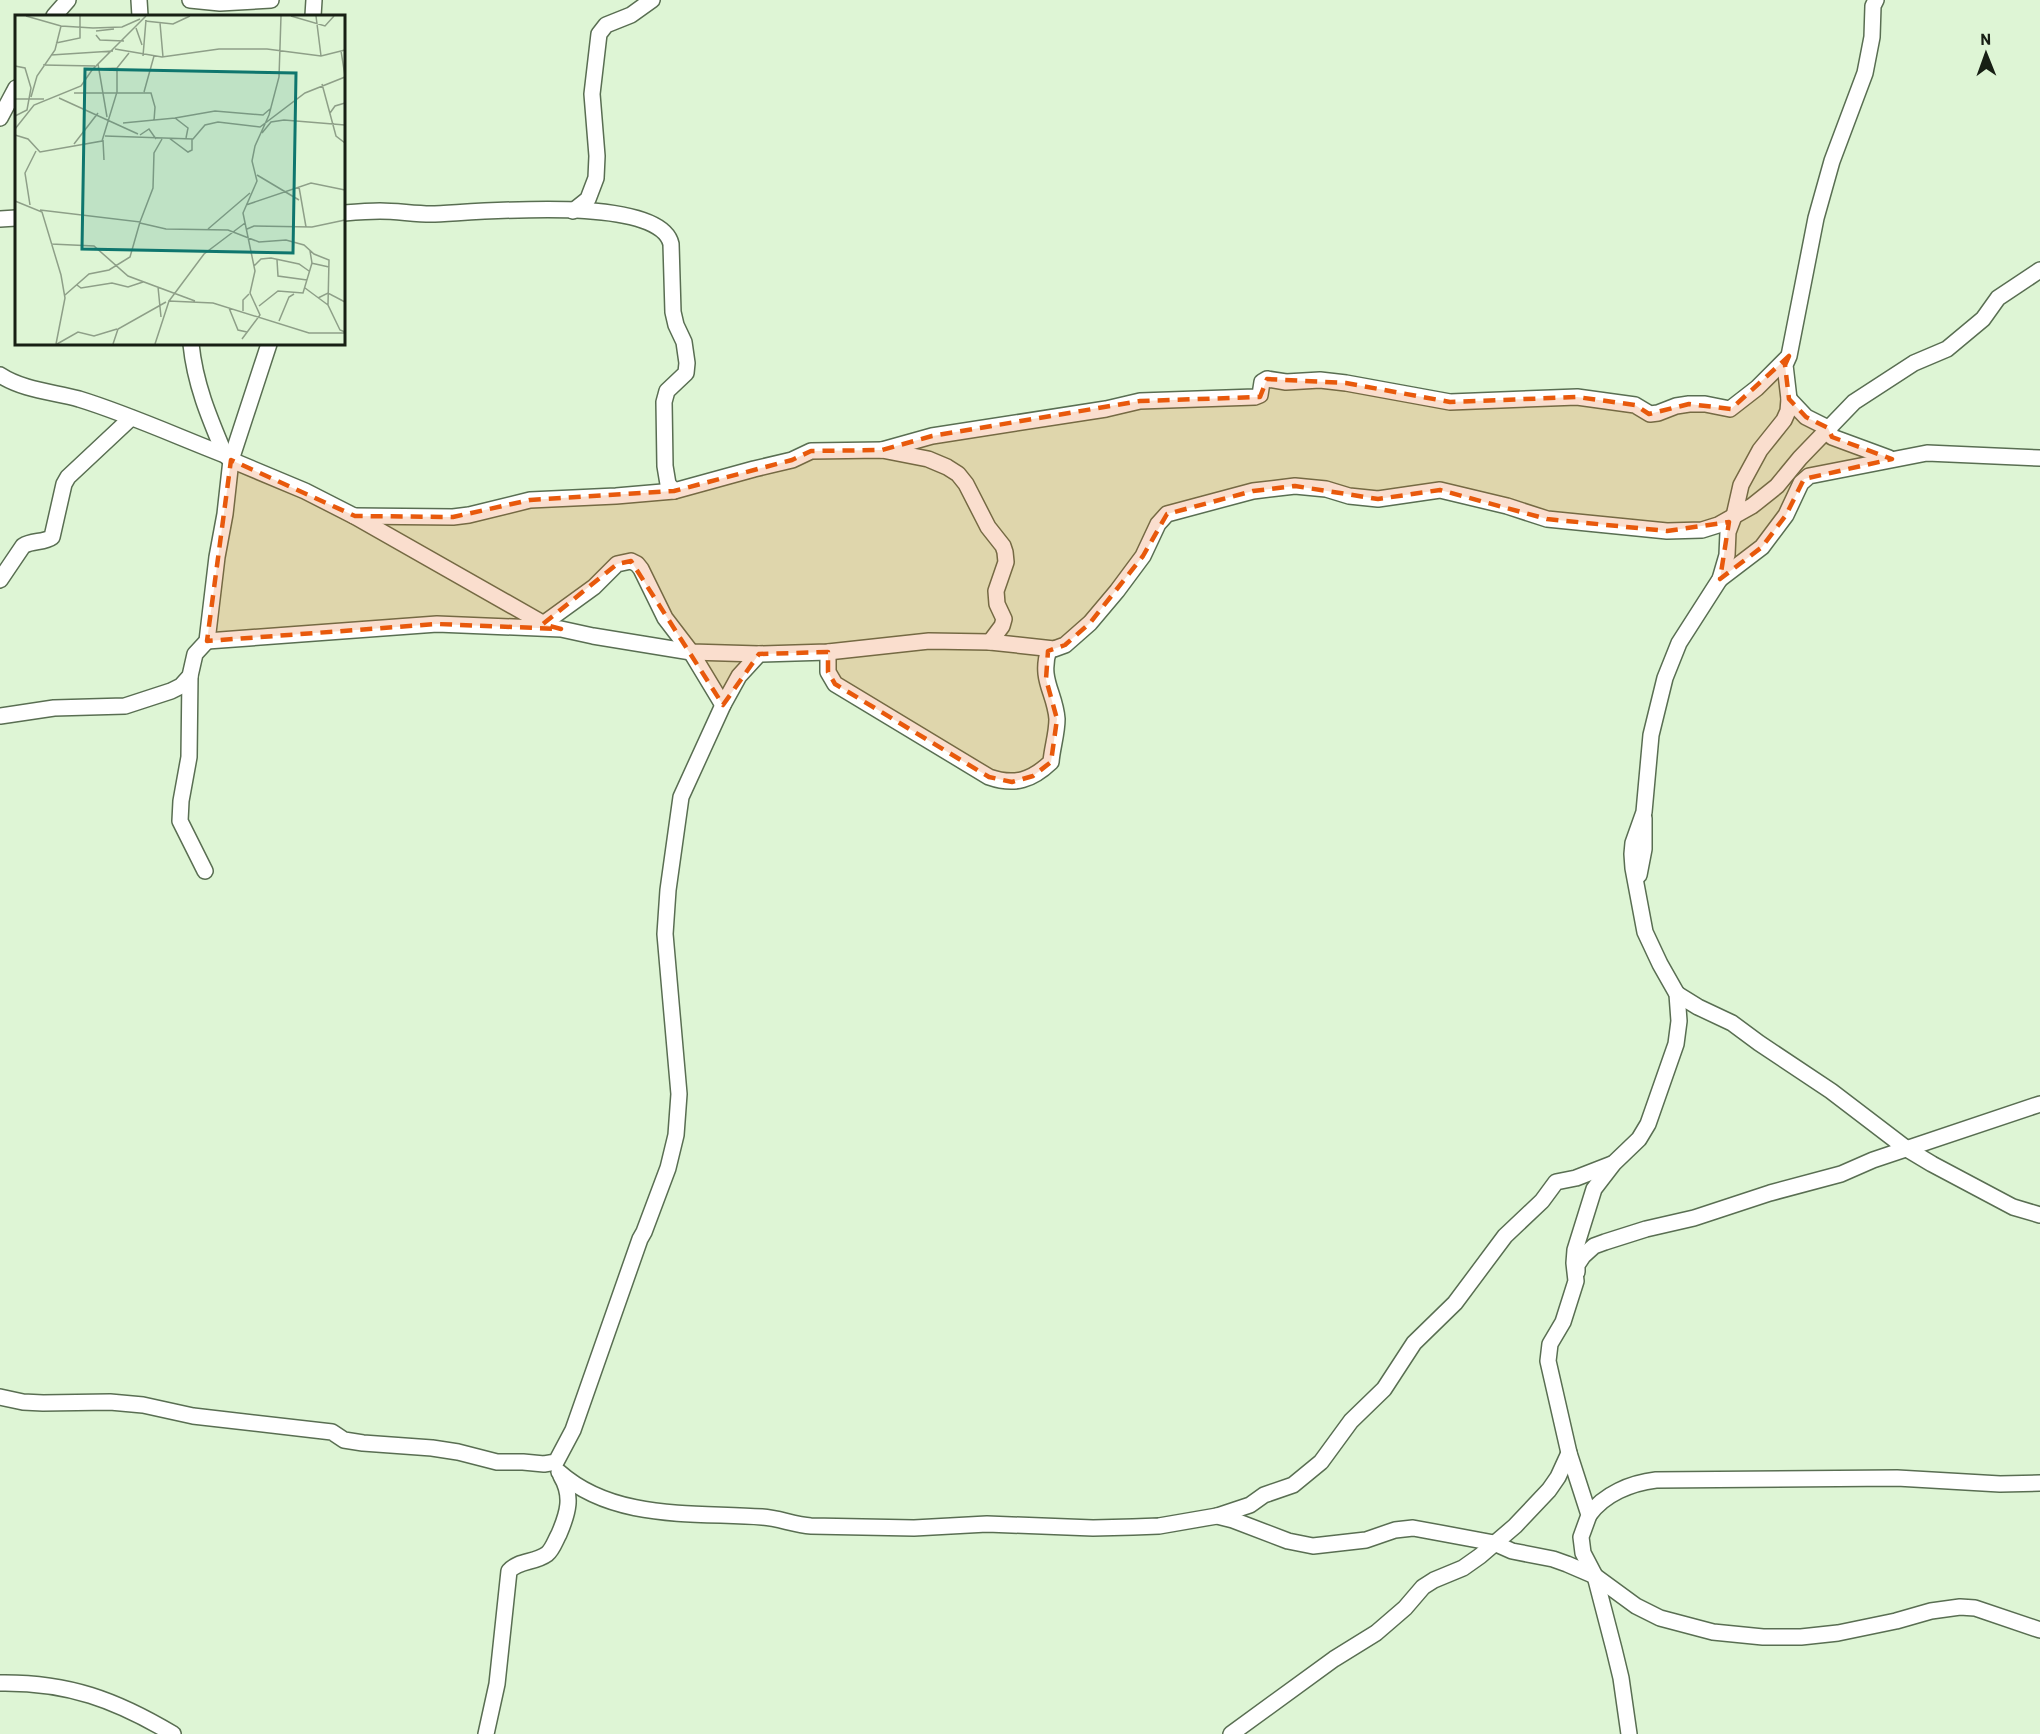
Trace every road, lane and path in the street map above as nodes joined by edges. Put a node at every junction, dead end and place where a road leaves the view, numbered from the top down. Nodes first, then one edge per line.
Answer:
1 (68, 0) edge
2 (139, 0) edge
3 (190, 0) edge
4 (271, 0) edge
5 (314, 0) edge
6 (652, 0) edge
7 (1876, 0) edge
8 (55, 15) edge
9 (140, 15) edge
10 (313, 15) edge
11 (15, 90) edge
12 (0, 118) edge
13 (573, 211) junction
14 (345, 213) edge
15 (15, 218) edge
16 (0, 219) edge
17 (2040, 270) edge
18 (191, 345) edge
19 (269, 345) edge
20 (1789, 356) junction
21 (0, 375) edge
22 (1789, 399) junction
23 (131, 418) junction
24 (1828, 428) junction
25 (882, 450) junction
26 (228, 457) junction
27 (2040, 458) edge
28 (1892, 459) junction
29 (674, 491) junction
30 (354, 516) junction
31 (1734, 516) junction
32 (1720, 579) junction
33 (0, 580) edge
34 (543, 624) junction
35 (561, 629) junction
36 (207, 641) junction
37 (990, 642) junction
38 (1048, 649) junction
39 (692, 652) junction
40 (828, 652) junction
41 (759, 654) junction
42 (190, 676) junction
43 (723, 705) junction
44 (0, 716) edge
45 (205, 871) dead end
46 (1677, 994) junction
47 (2040, 1104) edge
48 (1907, 1149) junction
49 (1614, 1164) junction
50 (2040, 1215) edge
51 (1594, 1246) junction
52 (1575, 1250) junction
53 (1576, 1281) junction
54 (0, 1397) edge
55 (1569, 1453) junction
56 (558, 1467) junction
57 (2040, 1483) edge
58 (1589, 1515) junction
59 (1217, 1516) junction
60 (1494, 1543) junction
61 (1595, 1576) junction
62 (2040, 1630) edge
63 (0, 1683) edge
64 (173, 1734) edge
65 (486, 1734) edge
66 (1231, 1734) edge
67 (1629, 1734) edge

1 - 8 street
2 - 9 street
3 - 4 street
5 - 10 street
6 - 13 street
7 - 20 street
11 - 12 street
13 - 14 street
13 - 29 street
15 - 16 street
17 - 24 street
18 - 26 street
19 - 26 street
20 - 22 street
20 - 25 street
21 - 23 street
22 - 24 street
22 - 31 street
23 - 26 street
23 - 33 street
24 - 28 street
24 - 31 street
25 - 29 street
25 - 37 street
26 - 30 street
26 - 36 street
27 - 28 street
28 - 32 street
29 - 30 street
30 - 34 street
31 - 32 street
31 - 38 street
32 - 46 street
34 - 35 street
34 - 39 street
35 - 36 street
35 - 39 street
36 - 42 street
37 - 38 street
37 - 40 street
38 - 40 street
39 - 41 street
39 - 43 street
40 - 41 street
41 - 43 street
42 - 44 street
42 - 45 street
43 - 56 street
46 - 48 street
46 - 49 street
47 - 48 street
48 - 50 street
48 - 51 street
49 - 52 street
49 - 59 street
51 - 52 street
51 - 53 street
52 - 53 street
53 - 55 street
54 - 56 street
55 - 58 street
55 - 60 street
56 - 59 street
56 - 65 street
57 - 58 street
58 - 61 street
59 - 60 street
60 - 61 street
60 - 66 street
61 - 62 street
61 - 67 street
63 - 64 street

